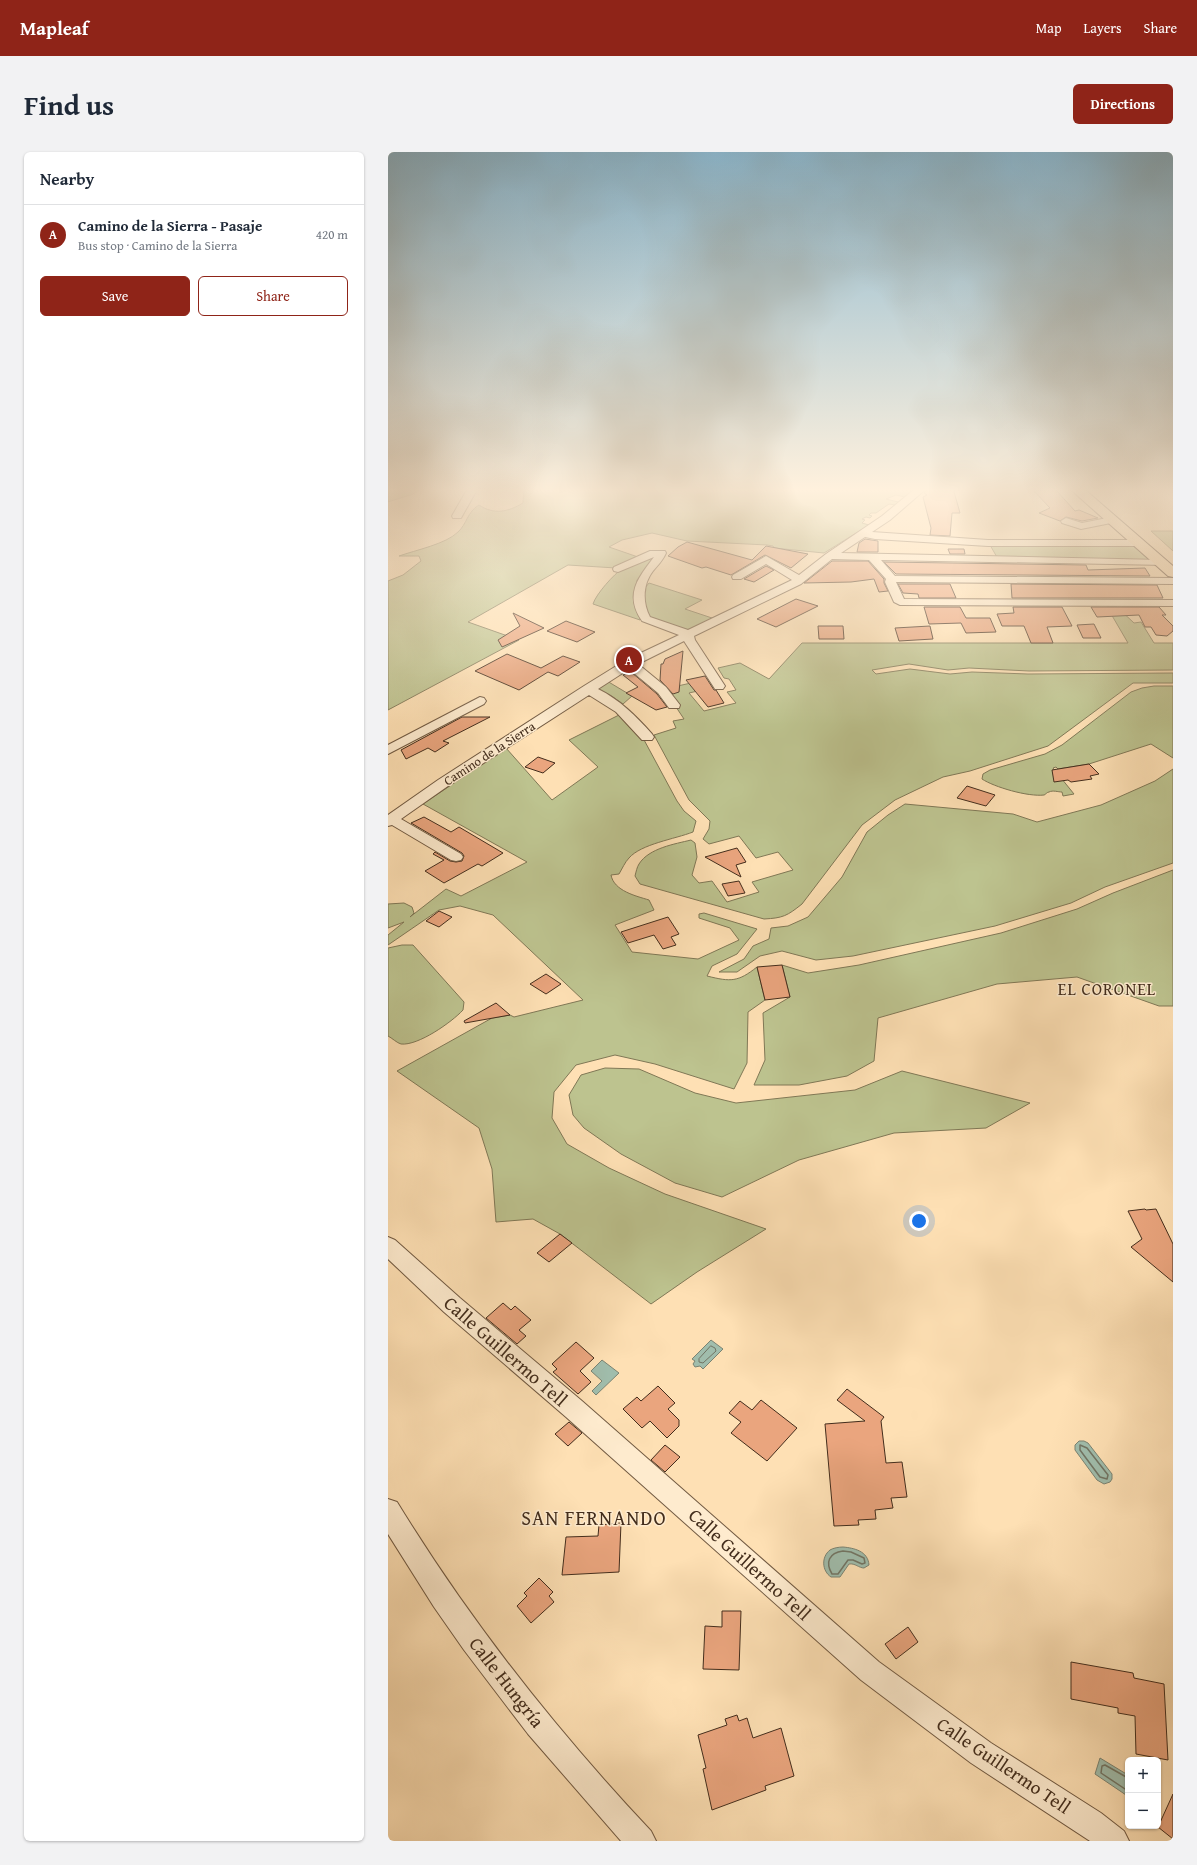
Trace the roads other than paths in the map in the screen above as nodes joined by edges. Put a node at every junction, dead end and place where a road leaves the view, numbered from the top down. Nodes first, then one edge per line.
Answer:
1 (623, 567) edge
2 (652, 567) edge
3 (754, 567) edge
4 (777, 567) edge
5 (816, 567) edge
6 (881, 567) edge
7 (618, 569) dead end
8 (737, 577) dead end
9 (892, 579) junction
10 (799, 580) junction
11 (1173, 581) edge
12 (1173, 603) edge
13 (688, 634) junction
14 (630, 663) junction
15 (719, 686) dead end
16 (588, 689) junction
17 (480, 700) dead end
18 (674, 705) dead end
19 (647, 737) dead end
20 (388, 750) edge
21 (390, 821) edge
22 (456, 857) dead end
23 (388, 1246) edge
24 (388, 1511) edge
25 (641, 1841) edge
26 (1114, 1841) edge

1 - 7 street
2 - 13 street
3 - 8 street
4 - 10 street
5 - 10 street, Camino de la Sierra
6 - 9 street
9 - 11 street
9 - 12 street
10 - 13 street, Camino de la Sierra
13 - 14 street, Camino de la Sierra
13 - 15 street
14 - 16 street, Camino de la Sierra
14 - 18 street
16 - 19 street
16 - 21 street, Camino de la Sierra
17 - 20 street
21 - 22 street, Camino de la Sierra
23 - 26 street, Calle Guillermo Tell
24 - 25 street, Calle Hungría

